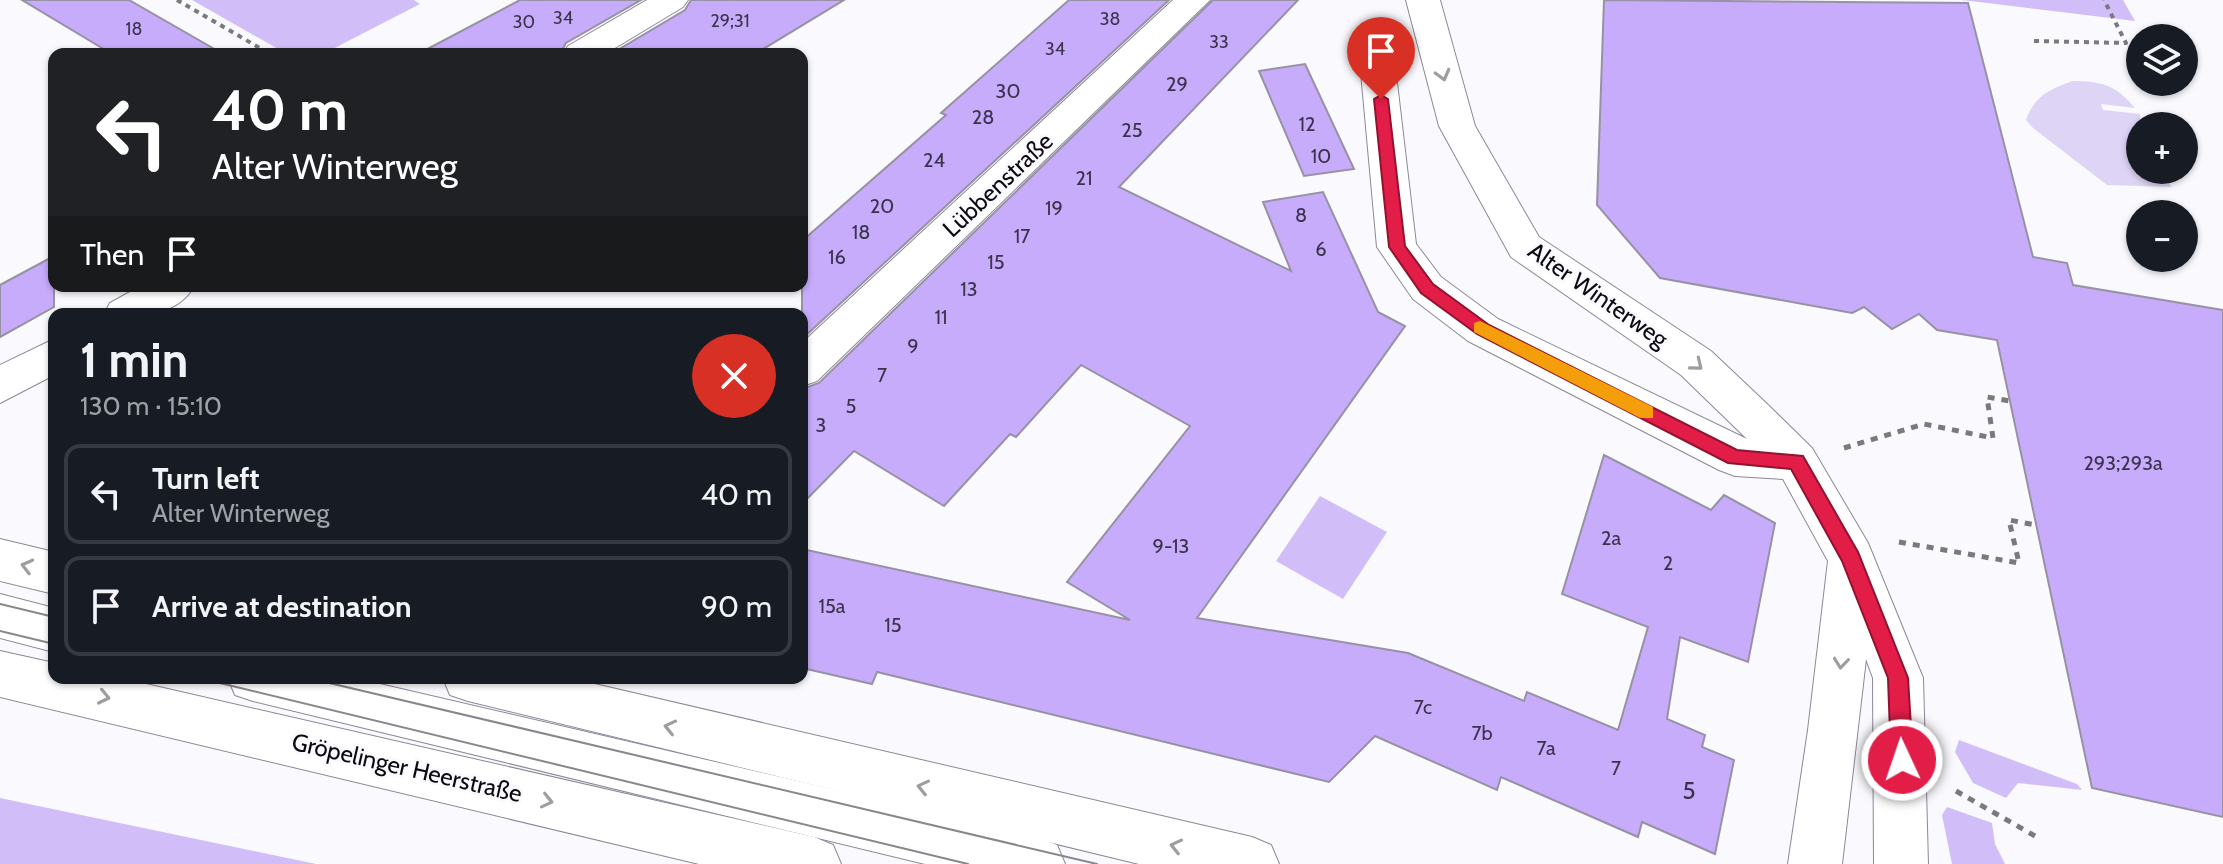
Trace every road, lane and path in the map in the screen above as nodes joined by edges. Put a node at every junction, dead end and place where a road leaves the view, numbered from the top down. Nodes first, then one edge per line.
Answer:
1 (177, 0) edge
2 (671, 0) edge
3 (1193, 0) edge
4 (1423, 0) edge
5 (2104, 0) edge
6 (1375, 40) dead end
7 (2034, 41) dead end
8 (260, 48) edge
9 (590, 48) edge
10 (164, 292) edge
11 (136, 308) edge
12 (48, 358) edge
13 (808, 363) edge
14 (0, 386) edge
15 (2010, 401) dead end
16 (1796, 461) junction
17 (2036, 525) dead end
18 (1844, 547) junction
19 (0, 560) edge
20 (48, 572) edge
21 (0, 616) edge
22 (48, 628) edge
23 (0, 674) edge
24 (278, 684) edge
25 (519, 684) edge
26 (544, 687) edge
27 (1902, 760) junction
28 (2035, 836) dead end
29 (814, 864) edge
30 (1038, 864) edge
31 (1252, 864) edge
32 (1815, 864) edge
33 (1901, 864) edge

1 - 8 path
2 - 9 street
3 - 13 street, Lübbenstraße
4 -> 16 street, Alter Winterweg
5 - 7 path
6 - 16 street
10 - 11 street
12 - 14 street
15 - 16 path
16 - 18 street, Alter Winterweg
17 - 18 path
18 - 27 street, Alter Winterweg
18 -> 32 street
20 -> 19 street
21 - 22 street
23 -> 29 street, Gröpelinger Heerstraße
24 - 30 street
25 - 26 street
31 -> 26 street
27 - 28 path
27 - 33 street, Alter Winterweg

